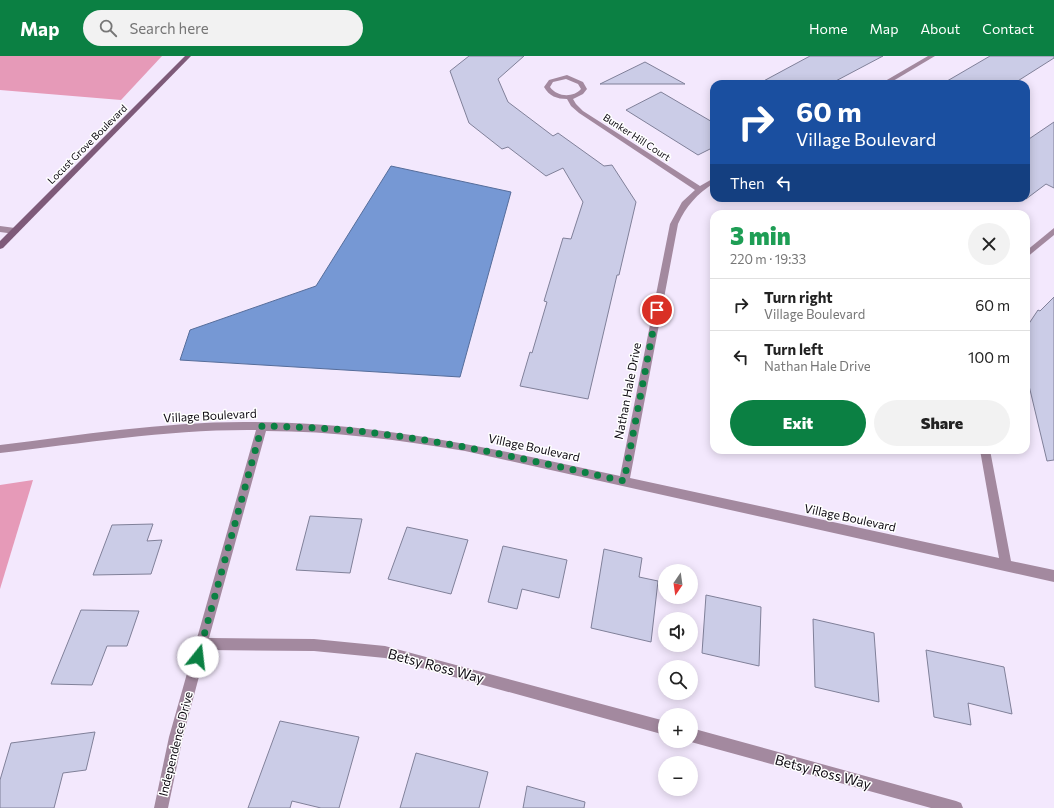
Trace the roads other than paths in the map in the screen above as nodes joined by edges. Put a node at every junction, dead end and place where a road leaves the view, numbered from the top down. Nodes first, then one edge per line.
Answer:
1 (188, 56) edge
2 (932, 56) edge
3 (890, 80) edge
4 (568, 97) junction
5 (710, 182) edge
6 (698, 189) junction
7 (0, 229) edge
8 (15, 231) junction
9 (1054, 231) edge
10 (0, 246) edge
11 (1030, 252) edge
12 (262, 426) junction
13 (0, 449) edge
14 (986, 454) edge
15 (624, 481) junction
16 (1006, 566) junction
17 (1054, 576) edge
18 (201, 644) junction
19 (658, 726) edge
20 (698, 737) edge
21 (161, 808) edge
22 (956, 808) edge

1 - 8 street, Locust Grove Boulevard
2 - 3 street
4 - 4 street
4 - 6 street, Bunker Hill Court
5 - 6 street, Nathan Hale Drive
6 - 15 street, Nathan Hale Drive
7 - 8 street
8 - 10 street, Locust Grove Boulevard
9 - 11 street
12 - 13 street, Village Boulevard
12 - 15 street, Village Boulevard
12 - 18 street, Independence Drive
14 - 16 street
15 - 16 street, Village Boulevard
16 - 17 street, Village Boulevard
18 - 19 street, Betsy Ross Way
18 - 21 street, Independence Drive
20 - 22 street, Betsy Ross Way

